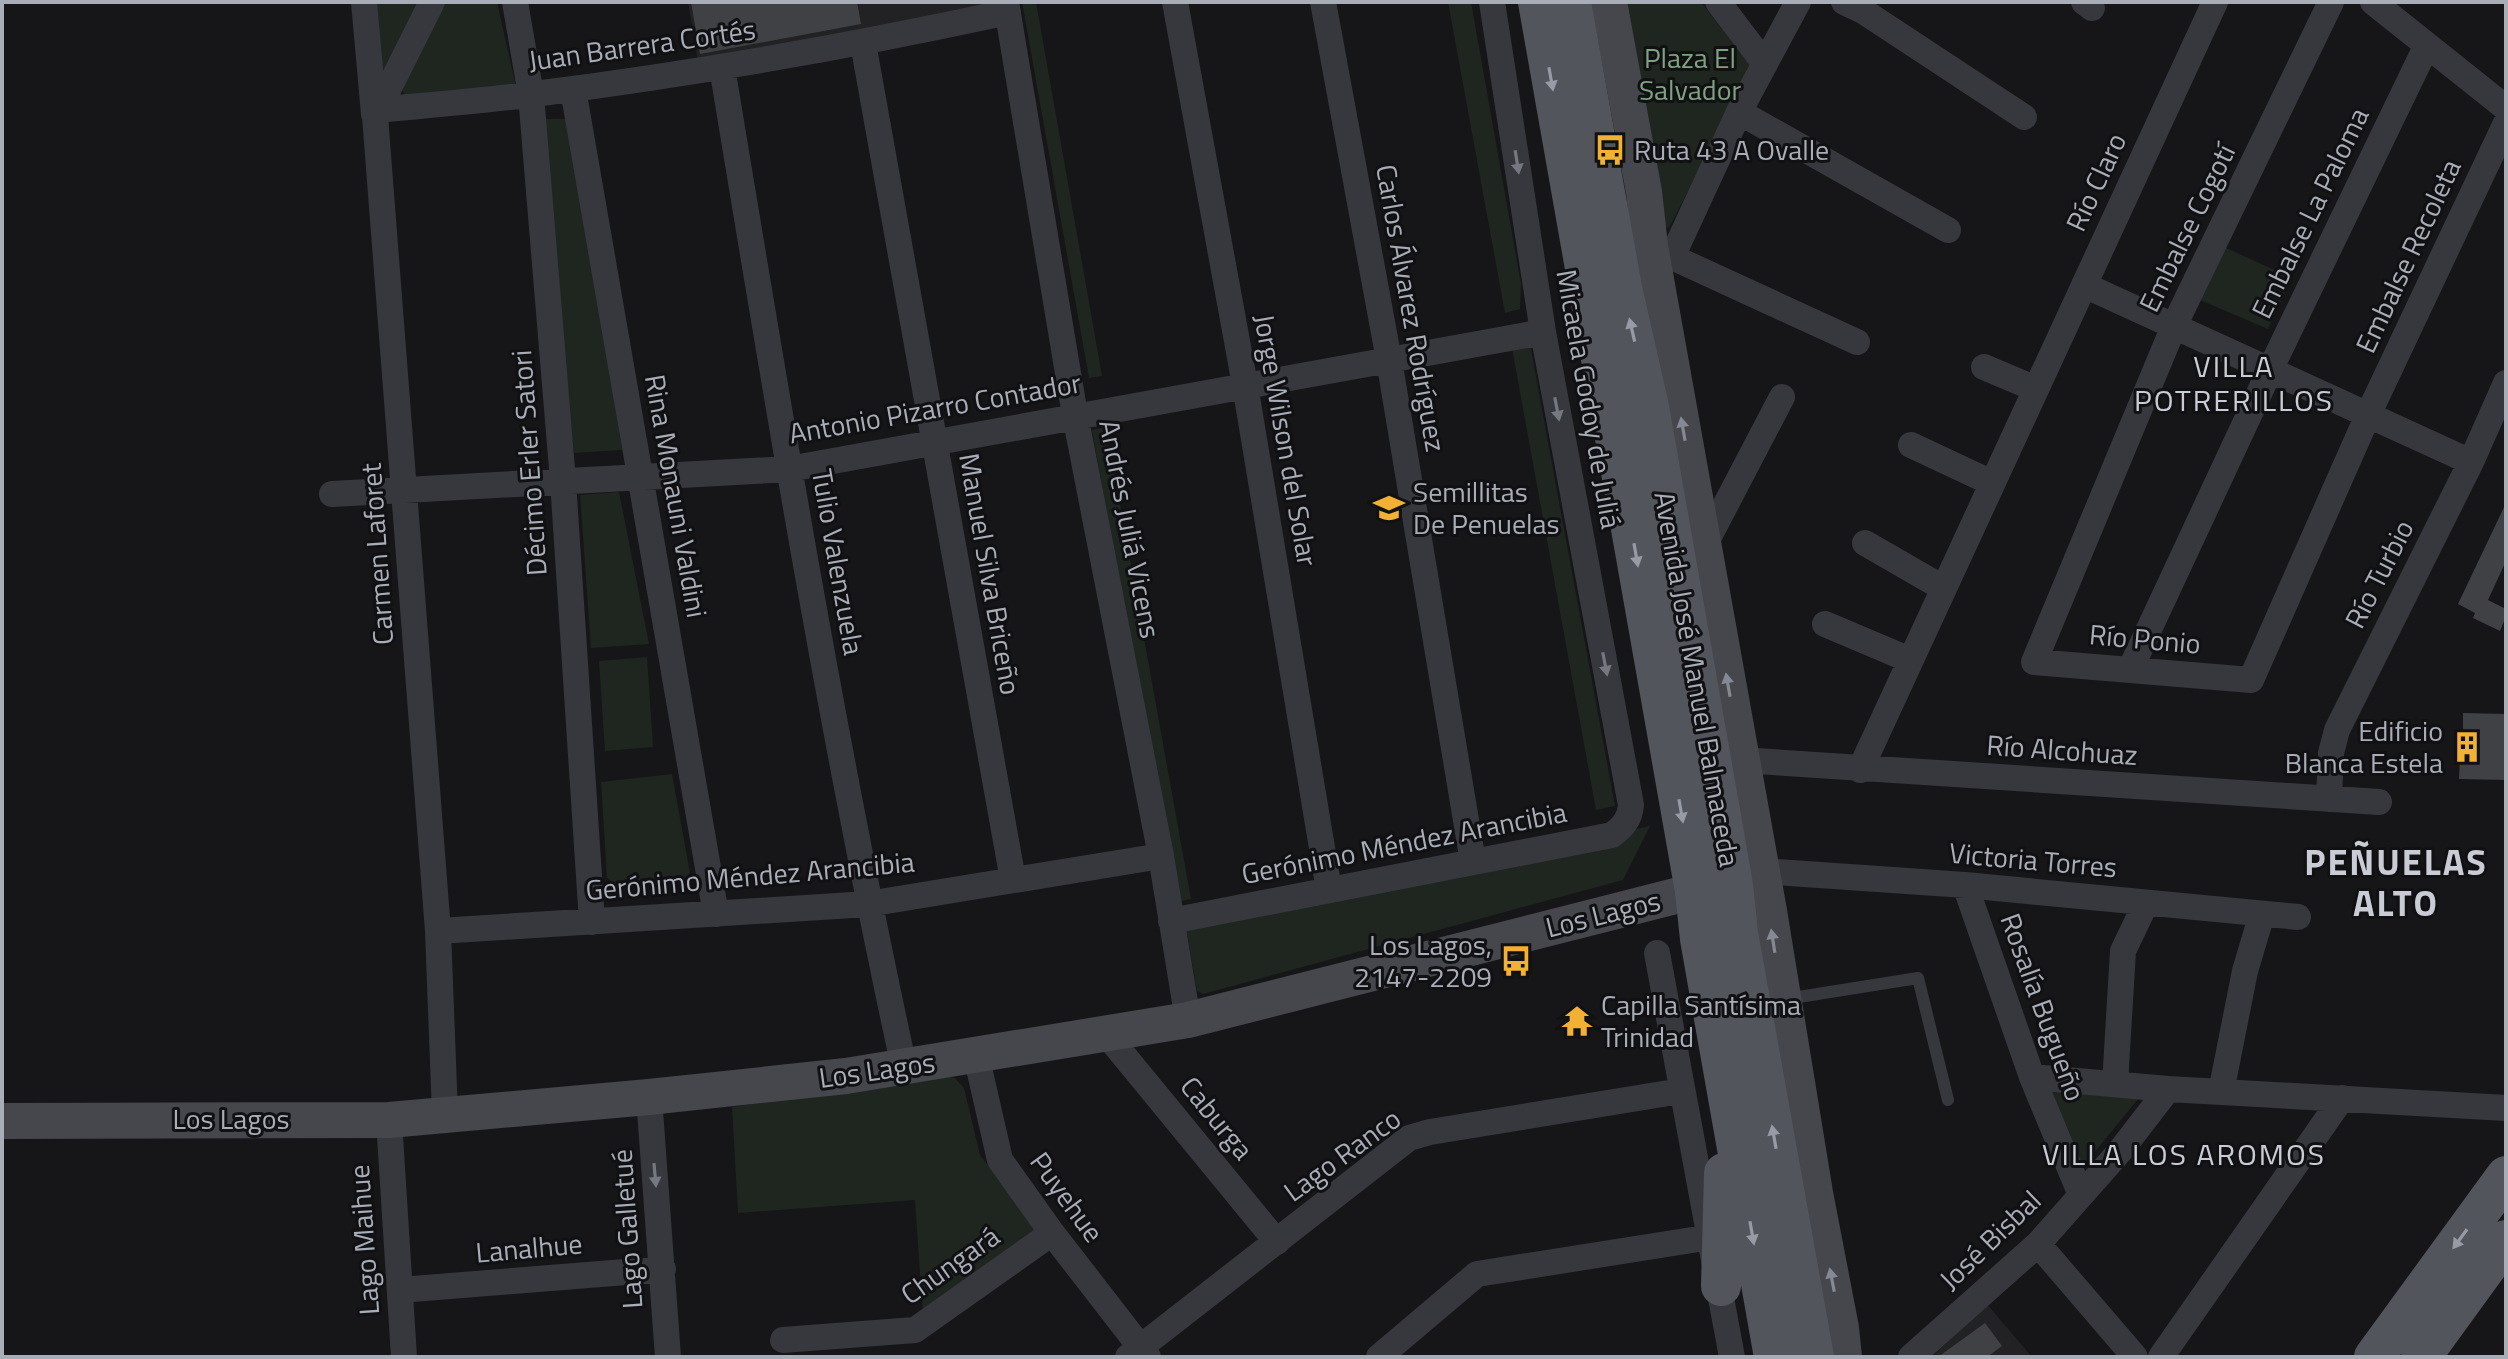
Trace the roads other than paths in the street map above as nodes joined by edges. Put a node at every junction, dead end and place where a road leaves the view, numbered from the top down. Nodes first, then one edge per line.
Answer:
1 (364, 2) edge
2 (432, 2) edge
3 (515, 2) edge
4 (1175, 2) edge
5 (1323, 2) edge
6 (1492, 2) edge
7 (1538, 2) edge
8 (1571, 2) edge
9 (1609, 2) edge
10 (1718, 2) edge
11 (1798, 2) edge
12 (1844, 2) edge
13 (2215, 2) edge
14 (2331, 2) edge
15 (2373, 2) edge
16 (1007, 7) edge
17 (863, 43) junction
18 (2427, 45) junction
19 (1765, 64) junction
20 (722, 67) junction
21 (573, 89) junction
22 (531, 95) junction
23 (2506, 108) edge
24 (1739, 112) junction
25 (375, 113) junction
26 (2024, 117) dead end
27 (2506, 123) edge
28 (1948, 230) dead end
29 (1661, 252) junction
30 (2084, 285) junction
31 (2174, 326) junction
32 (1543, 332) junction
33 (1857, 342) dead end
34 (1389, 360) junction
35 (1984, 367) dead end
36 (2270, 370) junction
37 (2506, 383) edge
38 (1245, 385) junction
39 (2036, 389) junction
40 (1782, 397) dead end
41 (1075, 415) junction
42 (2368, 415) junction
43 (934, 442) junction
44 (1911, 445) dead end
45 (2471, 462) junction
46 (789, 469) junction
47 (640, 477) junction
48 (563, 481) junction
49 (1992, 483) junction
50 (404, 490) junction
51 (332, 494) dead end
52 (1865, 543) dead end
53 (1703, 548) junction
54 (1943, 588) junction
55 (1825, 624) dead end
56 (1910, 660) junction
57 (2034, 662) joint
58 (2130, 670) junction
59 (2251, 680) joint
60 (1741, 760) junction
61 (1860, 770) junction
62 (2329, 799) junction
63 (2379, 802) dead end
64 (1631, 805) joint
65 (1161, 856) junction
66 (1473, 862) junction
67 (1013, 880) junction
68 (1730, 882) junction
69 (1965, 885) junction
70 (1329, 890) junction
71 (2146, 903) junction
72 (868, 904) junction
73 (716, 914) junction
74 (2262, 914) junction
75 (2298, 917) dead end
76 (1171, 921) junction
77 (592, 922) junction
78 (438, 931) junction
79 (1657, 953) dead end
80 (1783, 1000) junction
81 (1188, 1020) junction
82 (1107, 1035) junction
83 (976, 1055) junction
84 (904, 1067) junction
85 (2032, 1077) junction
86 (2115, 1084) junction
87 (2168, 1089) junction
88 (1681, 1091) junction
89 (2221, 1092) junction
90 (649, 1097) junction
91 (2342, 1098) junction
92 (1948, 1100) dead end
93 (2506, 1108) edge
94 (445, 1114) junction
95 (1731, 1118) junction
96 (389, 1120) junction
97 (2, 1121) edge
98 (2506, 1176) edge
99 (2081, 1195) junction
100 (1052, 1233) junction
101 (1711, 1237) junction
102 (2506, 1240) edge
103 (1277, 1242) junction
104 (2038, 1244) junction
105 (663, 1269) junction
106 (1721, 1286) junction
107 (400, 1290) junction
108 (783, 1340) dead end
109 (1775, 1349) edge
110 (1139, 1354) edge
111 (404, 1357) edge
112 (668, 1357) edge
113 (1379, 1357) edge
114 (1732, 1357) edge
115 (1814, 1357) edge
116 (1844, 1357) edge
117 (1911, 1357) edge
118 (2135, 1357) edge
119 (2161, 1357) edge
120 (2374, 1357) edge
121 (2421, 1357) edge

1 - 25 street, Carmen Laforet
2 - 25 street
3 - 22 street, Décimo Erler Satori
4 - 38 street, Jorge Wilson del Solar
5 - 34 street, Carlos Álvarez Rodríguez
6 -> 32 street, Micaela Godoy de Juliá
7 -> 68 main road, Avenida José Manuel Balmaceda
68 -> 8 main road, Avenida José Manuel Balmaceda
9 - 29 main road
10 - 19 street
11 - 19 street
12 - 26 street
13 - 30 street, Río Claro
14 - 31 street, Embalse Cogotí
15 - 18 street
16 - 17 street, Juan Barrera Cortés
16 - 41 street, Andrés Juliá Vicens
17 - 20 street, Juan Barrera Cortés
17 - 43 street, Manuel Silva Briceño
18 - 23 street
18 - 36 street, Embalse La Paloma
19 - 24 street
20 - 21 street, Juan Barrera Cortés
20 - 46 street, Tulio Valenzuela
21 - 22 street, Juan Barrera Cortés
21 - 47 street, Rina Monauni Valdini
22 - 25 street, Juan Barrera Cortés
22 - 48 street, Décimo Erler Satori
24 - 28 street
24 - 29 street
25 - 50 street, Carmen Laforet
27 - 42 street, Embalse Recoleta
29 - 33 street
53 -> 29 main road
30 - 31 street
30 - 39 street, Río Claro
31 - 36 street
31 - 57 street, Embalse Cogotí
32 - 34 street, Antonio Pizarro Contador
32 -> 64 street, Micaela Godoy de Juliá
34 - 38 street, Antonio Pizarro Contador
34 - 66 street, Carlos Álvarez Rodríguez
35 - 39 street
36 - 42 street
36 - 58 street, Embalse La Paloma
37 - 45 street, Río Turbio
38 - 41 street, Antonio Pizarro Contador
38 - 70 street, Jorge Wilson del Solar
39 - 49 street, Río Claro
40 - 53 street
41 - 43 street, Antonio Pizarro Contador
41 - 65 street, Andrés Juliá Vicens
42 - 45 street
42 - 59 street, Embalse Recoleta
43 - 46 street, Antonio Pizarro Contador
43 - 67 street, Manuel Silva Briceño
44 - 49 street
45 - 62 street, Río Turbio
46 - 47 street, Antonio Pizarro Contador
46 - 72 street, Tulio Valenzuela
47 - 48 street, Antonio Pizarro Contador
47 - 73 street, Rina Monauni Valdini
48 - 50 street, Antonio Pizarro Contador
48 - 77 street, Décimo Erler Satori
49 - 54 street, Río Claro
50 - 51 street, Antonio Pizarro Contador
50 - 78 street, Carmen Laforet
52 - 54 street
60 -> 53 main road
54 - 56 street, Río Claro
55 - 56 street
56 - 61 street, Río Claro
57 - 58 street, Río Ponio
58 - 59 street, Río Ponio
60 - 61 street, Río Alcohuaz
60 - 68 main road
61 - 62 street, Río Alcohuaz
62 - 63 street, Río Alcohuaz
64 - 66 street, Gerónimo Méndez Arancibia
65 - 67 street, Gerónimo Méndez Arancibia
65 - 76 street, Andrés Juliá Vicens
66 - 70 street, Gerónimo Méndez Arancibia
67 - 72 street, Gerónimo Méndez Arancibia
68 - 69 street, Victoria Torres
80 -> 68 main road
68 - 81 main road, Los Lagos
68 - 95 main road, Avenida José Manuel Balmaceda
115 -> 68 main road, Avenida José Manuel Balmaceda
69 - 71 street, Victoria Torres
69 - 85 street, Rosalía Bugueño
70 - 76 street, Gerónimo Méndez Arancibia
71 - 74 street, Victoria Torres
71 - 86 street
72 - 73 street, Gerónimo Méndez Arancibia
72 - 84 street, Tulio Valenzuela
73 - 77 street, Gerónimo Méndez Arancibia
74 - 75 street, Victoria Torres
74 - 89 street
76 - 81 street, Andrés Juliá Vicens
77 - 78 street, Gerónimo Méndez Arancibia
78 - 94 street, Carmen Laforet
79 - 88 street
80 - 92 lane
116 -> 80 main road
81 - 82 main road, Los Lagos
82 - 83 main road, Los Lagos
82 - 103 street, Caburga
83 - 84 main road, Los Lagos
83 - 100 street, Puyehue
84 - 90 main road, Los Lagos
85 - 86 street
85 - 99 street, Rosalía Bugueño
86 - 87 street
87 - 89 street
87 - 99 street, José Bisbal
88 - 101 street
88 - 103 street, Lago Ranco
89 - 91 street
90 - 94 main road, Los Lagos
90 -> 105 street, Lago Galletué
91 - 93 street
91 - 119 street
94 - 96 main road, Los Lagos
95 - 106 main road
95 -> 109 main road, Avenida José Manuel Balmaceda
96 - 97 main road, Los Lagos
96 - 107 street, Lago Maihue
98 -> 120 main road
99 - 104 street, José Bisbal
100 - 108 street, Chungará
100 - 110 street, Puyehue
101 - 106 street
101 - 113 street
102 - 121 main road
103 - 110 street, Lago Ranco
104 - 117 street, José Bisbal
104 - 118 street
105 - 107 street, Lanalhue
105 - 112 street, Lago Galletué
106 - 114 street
107 - 111 street, Lago Maihue

